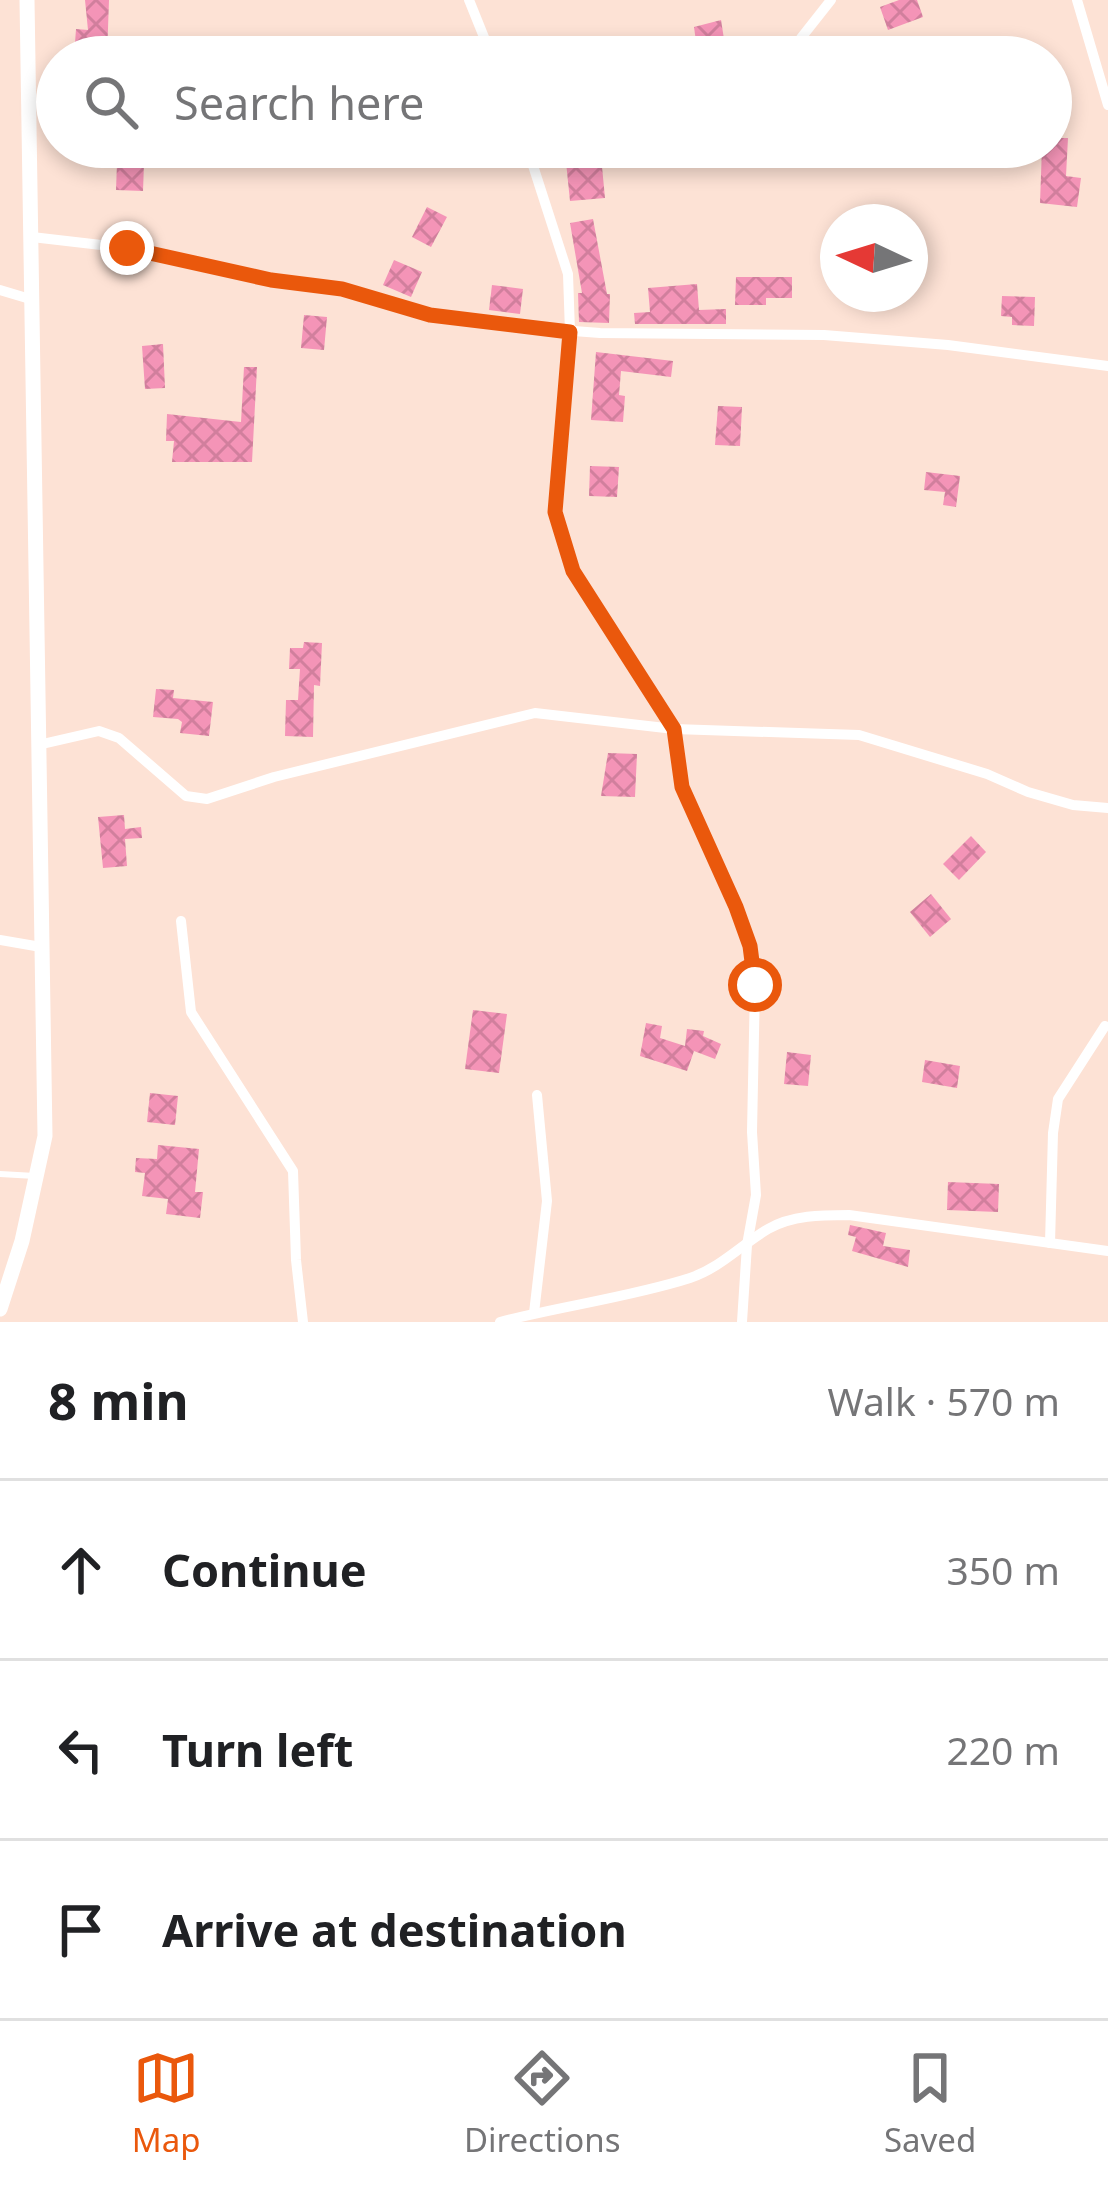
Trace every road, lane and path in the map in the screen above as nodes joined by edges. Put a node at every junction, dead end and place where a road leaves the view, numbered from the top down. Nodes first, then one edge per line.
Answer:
1 (27, 0) edge
2 (469, 0) edge
3 (831, 0) edge
4 (1077, 0) edge
5 (484, 36) edge
6 (803, 36) edge
7 (1108, 106) edge
8 (534, 168) edge
9 (32, 237) junction
10 (0, 290) edge
11 (30, 299) junction
12 (570, 332) junction
13 (1108, 366) edge
14 (674, 729) junction
15 (38, 745) junction
16 (1108, 808) edge
17 (181, 922) dead end
18 (0, 940) edge
19 (41, 947) junction
20 (1105, 1026) edge
21 (537, 1095) dead end
22 (0, 1174) edge
23 (39, 1176) junction
24 (1050, 1243) junction
25 (747, 1245) junction
26 (1108, 1251) edge
27 (0, 1309) edge
28 (534, 1313) junction
29 (303, 1322) edge
30 (500, 1322) edge
31 (742, 1322) edge

1 - 9 street
2 - 5 street
3 - 6 street
4 - 7 street
8 - 12 street
9 - 11 street
9 - 12 street
10 - 11 street
11 - 15 street
12 - 13 street
12 - 14 street
14 - 15 street
14 - 16 street
14 - 25 street
15 - 19 street
17 - 29 street
18 - 19 street
19 - 23 street
20 - 24 street
21 - 28 street
22 - 23 lane
23 - 27 street
24 - 25 street
24 - 26 street
25 - 28 street
25 - 31 street
28 - 30 street

